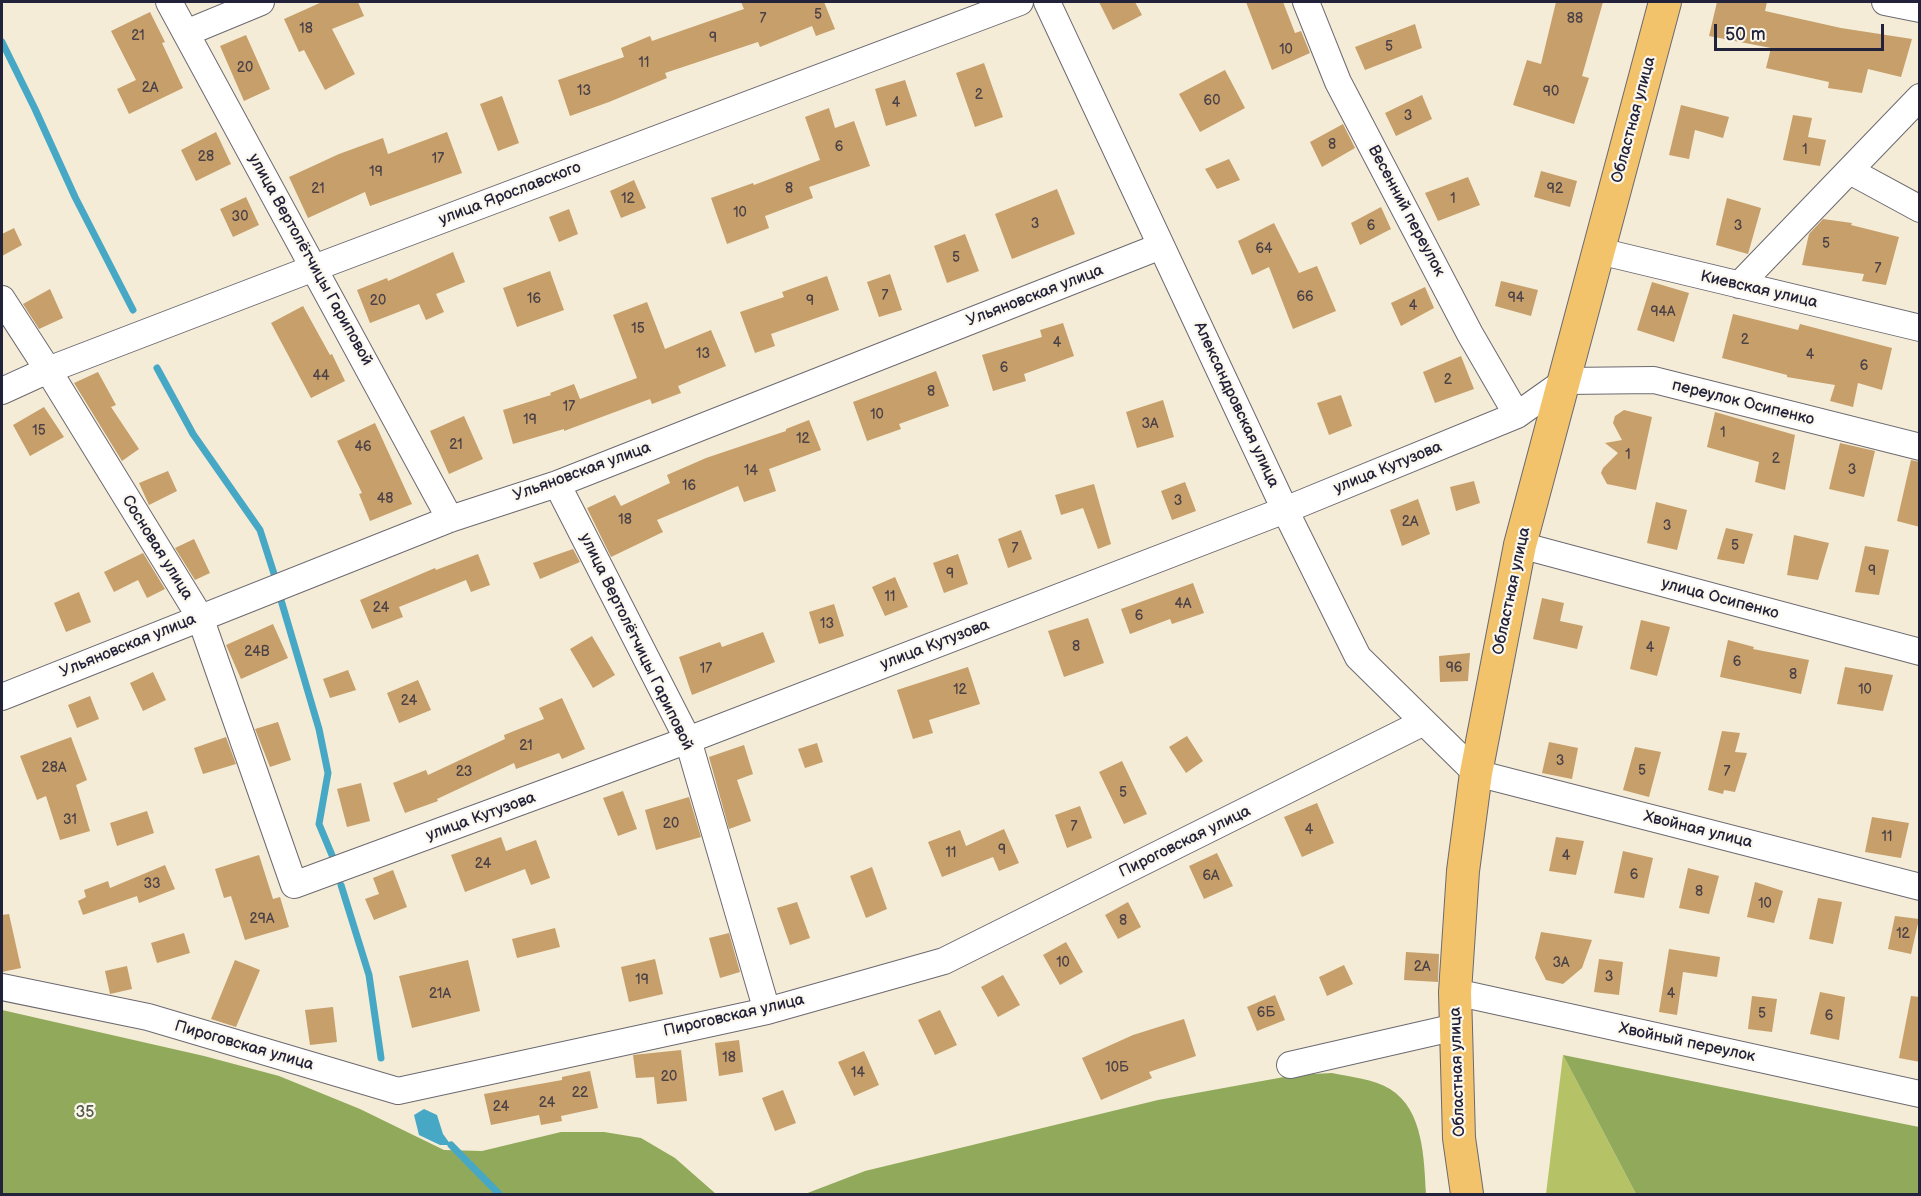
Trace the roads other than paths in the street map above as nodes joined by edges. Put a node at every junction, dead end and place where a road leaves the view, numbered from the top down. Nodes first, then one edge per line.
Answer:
1 (169, 2) edge
2 (261, 2) edge
3 (1020, 2) edge
4 (1047, 2) edge
5 (1306, 2) edge
6 (1665, 2) edge
7 (1885, 2) edge
8 (1920, 9) edge
9 (186, 33) junction
10 (1920, 97) edge
11 (1850, 171) junction
12 (1920, 208) edge
13 (1161, 246) junction
14 (1599, 251) junction
15 (314, 268) junction
16 (1739, 285) junction
17 (2, 299) edge
18 (1920, 328) edge
19 (48, 370) junction
20 (1564, 381) junction
21 (2, 391) edge
22 (1517, 415) junction
23 (1920, 447) edge
24 (557, 484) junction
25 (1285, 510) junction
26 (450, 519) junction
27 (1520, 545) junction
28 (200, 617) junction
29 (1920, 652) edge
30 (2, 697) edge
31 (1424, 722) junction
32 (688, 740) junction
33 (1476, 773) junction
34 (294, 885) joint
35 (1920, 887) edge
36 (2, 987) edge
37 (1455, 992) junction
38 (767, 1011) junction
39 (1456, 1028) junction
40 (1290, 1065) dead end
41 (1920, 1094) edge
42 (1467, 1194) edge

1 - 9 street, улица Вертолётчицы Гариповой
2 - 9 street
3 - 15 street, улица Ярославского
4 - 13 street, Александровская улица
5 - 22 street, Весенний переулок
6 - 14 main road, Областная улица
7 - 8 street
9 - 15 street, улица Вертолётчицы Гариповой
10 - 11 street
11 - 12 street
11 - 16 street
13 - 24 street, Ульяновская улица
13 - 25 street, Александровская улица
14 - 16 street, Киевская улица
14 - 20 main road, Областная улица
15 - 19 street, улица Ярославского
15 - 26 street, улица Вертолётчицы Гариповой
16 - 18 street, Киевская улица
17 - 19 street, Сосновая улица
19 - 21 street, улица Ярославского
19 - 28 street, Сосновая улица
20 - 22 street, улица Кутузова
20 - 23 street, переулок Осипенко
20 - 27 main road, Областная улица
22 - 25 street, улица Кутузова
24 - 26 street, Ульяновская улица
24 - 32 street, улица Вертолётчицы Гариповой
25 - 31 street, Александровская улица
25 - 32 street, улица Кутузова
26 - 28 street, Ульяновская улица
27 - 29 street, улица Осипенко
27 - 33 main road, Областная улица
28 - 30 street, Ульяновская улица
28 - 34 street, Сосновая улица
31 - 33 street, Александровская улица
31 - 38 street, Пироговская улица
32 - 34 street, улица Кутузова
32 - 38 street, улица Вертолётчицы Гариповой
33 - 35 street, Хвойная улица
33 - 37 main road, Областная улица
36 - 38 street, Пироговская улица
37 - 39 main road, Областная улица
37 - 41 street, Хвойный переулок
39 - 40 street
39 - 42 main road, Областная улица

